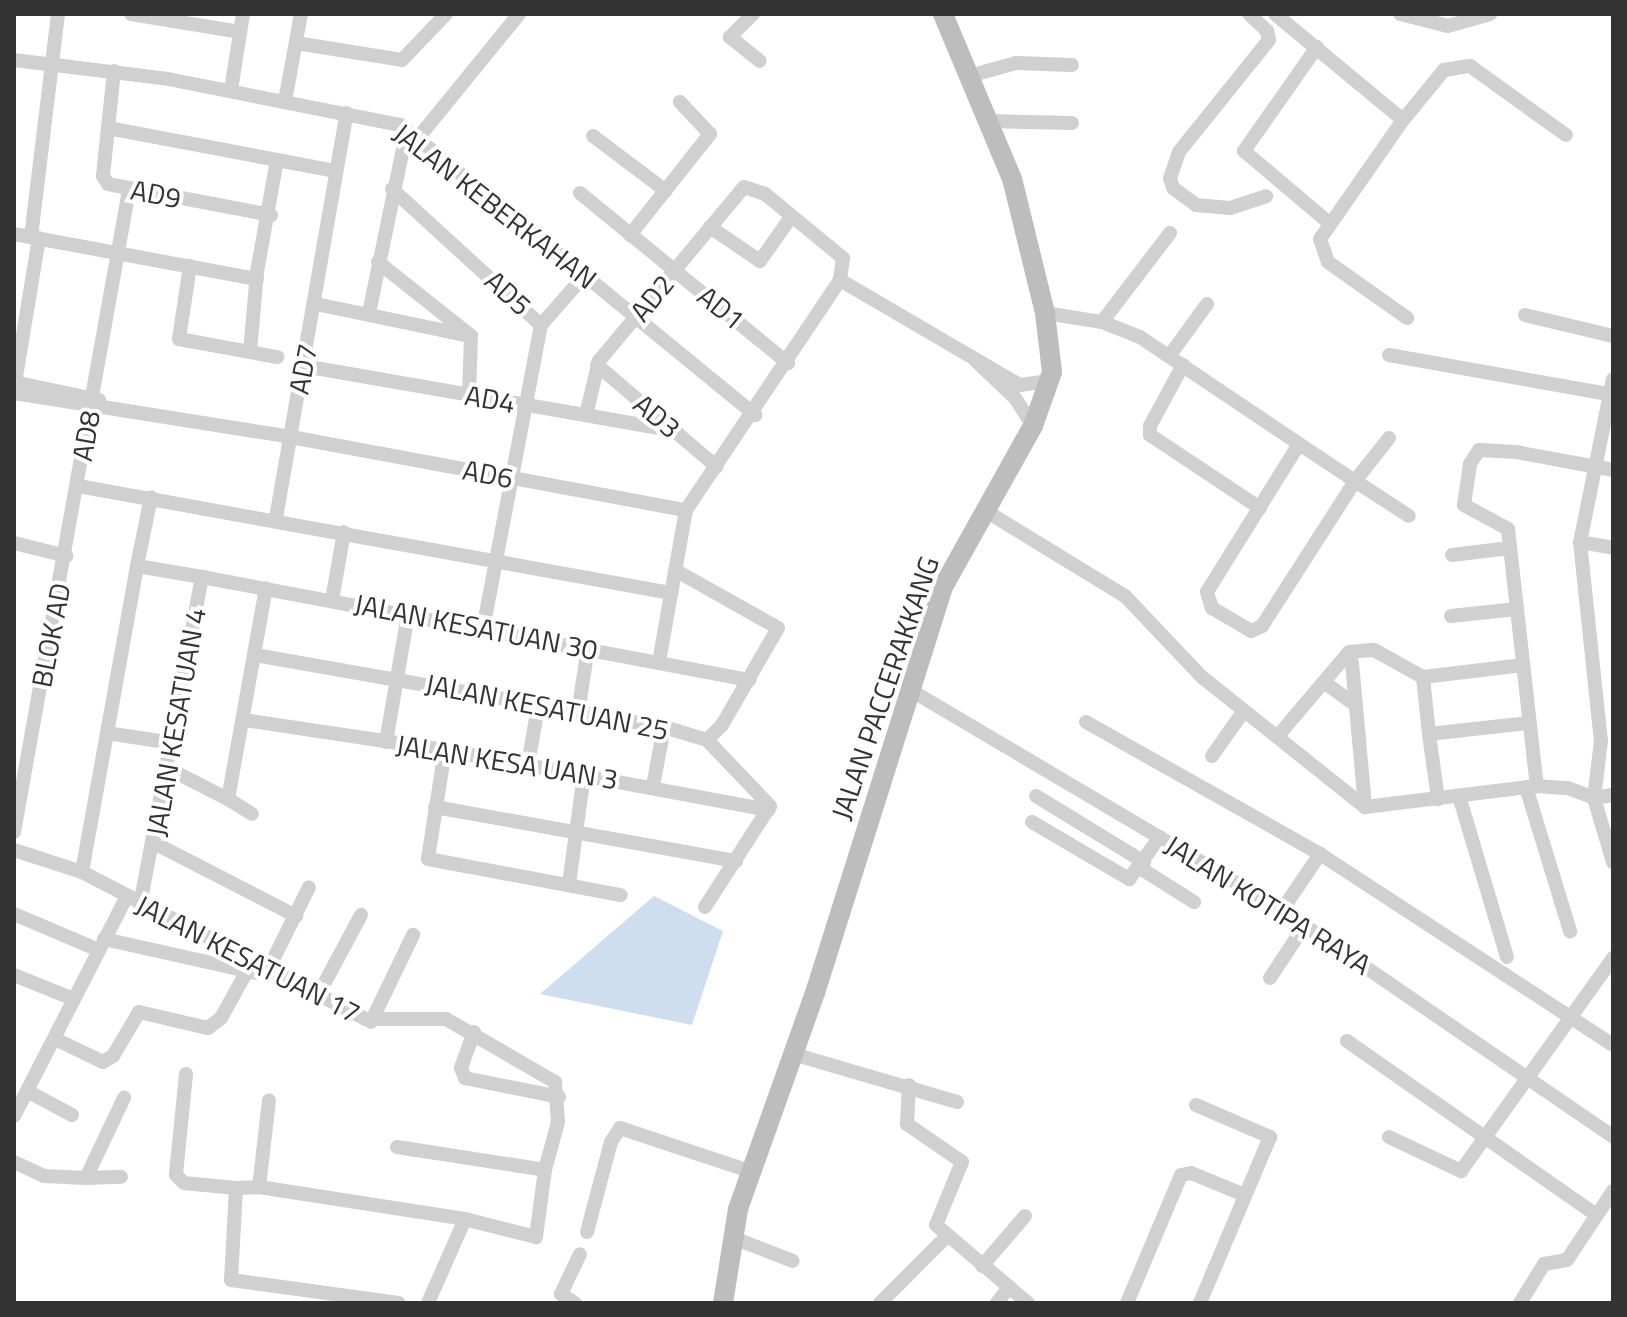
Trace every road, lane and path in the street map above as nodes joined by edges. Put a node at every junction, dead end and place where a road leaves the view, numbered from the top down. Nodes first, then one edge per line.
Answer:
1 (58, 14) edge
2 (131, 14) edge
3 (243, 14) edge
4 (301, 14) edge
5 (446, 14) edge
6 (519, 14) edge
7 (753, 14) edge
8 (943, 14) edge
9 (1249, 14) edge
10 (1275, 14) edge
11 (1400, 14) edge
12 (1490, 14) edge
13 (240, 32) junction
14 (296, 43) junction
15 (1317, 47) junction
16 (14, 60) edge
17 (760, 61) dead end
18 (52, 64) junction
19 (1072, 65) dead end
20 (114, 71) junction
21 (969, 76) junction
22 (231, 90) junction
23 (285, 101) junction
24 (680, 102) dead end
25 (347, 113) junction
26 (1403, 120) junction
27 (988, 121) junction
28 (1072, 123) dead end
29 (108, 128) junction
30 (413, 133) junction
31 (1566, 135) dead end
32 (593, 136) dead end
33 (277, 160) junction
34 (336, 171) junction
35 (392, 189) junction
36 (129, 190) junction
37 (666, 191) junction
38 (580, 193) dead end
39 (1266, 196) dead end
40 (271, 215) junction
41 (791, 217) junction
42 (1328, 222) junction
43 (710, 227) junction
44 (1170, 233) dead end
45 (14, 234) edge
46 (630, 235) junction
47 (40, 238) junction
48 (120, 255) junction
49 (378, 262) junction
50 (190, 266) junction
51 (675, 270) junction
52 (584, 276) junction
53 (257, 279) junction
54 (840, 280) junction
55 (316, 304) junction
56 (1207, 304) dead end
57 (369, 313) junction
58 (1045, 313) junction
59 (1525, 315) dead end
60 (636, 318) junction
61 (1407, 318) dead end
62 (1102, 322) junction
63 (541, 325) junction
64 (471, 336) junction
65 (1613, 336) edge
66 (250, 352) junction
67 (1170, 355) junction
68 (1389, 355) dead end
69 (277, 357) dead end
70 (976, 361) junction
71 (788, 363) junction
72 (597, 365) junction
73 (1183, 365) junction
74 (304, 366) junction
75 (1050, 381) junction
76 (14, 382) edge
77 (1612, 389) edge
78 (14, 391) edge
79 (469, 395) junction
80 (97, 402) junction
81 (526, 405) junction
82 (586, 415) junction
83 (755, 415) junction
84 (1033, 426) junction
85 (676, 431) junction
86 (291, 437) junction
87 (1389, 438) dead end
88 (1299, 444) junction
89 (1595, 466) junction
90 (717, 467) junction
91 (1613, 470) edge
92 (513, 479) junction
93 (1355, 481) junction
94 (78, 486) junction
95 (151, 497) junction
96 (1260, 508) junction
97 (686, 510) junction
98 (984, 510) junction
99 (1409, 516) dead end
100 (276, 518) junction
101 (344, 532) junction
102 (1580, 542) junction
103 (14, 543) edge
104 (1510, 548) junction
105 (1613, 548) edge
106 (1452, 555) dead end
107 (66, 556) junction
108 (498, 561) junction
109 (137, 566) junction
110 (675, 570) junction
111 (202, 577) junction
112 (266, 588) junction
113 (671, 593) junction
114 (332, 600) junction
115 (1517, 609) junction
116 (408, 615) junction
117 (1451, 616) dead end
118 (483, 629) junction
119 (588, 648) junction
120 (1378, 653) junction
121 (255, 655) junction
122 (659, 661) junction
123 (1352, 663) junction
124 (1523, 665) junction
125 (397, 677) junction
126 (1331, 677) junction
127 (1423, 677) junction
128 (749, 680) junction
129 (912, 691) junction
130 (1354, 704) junction
131 (538, 707) junction
132 (1243, 712) junction
133 (578, 713) junction
134 (244, 720) junction
135 (1086, 722) dead end
136 (1529, 723) junction
137 (664, 727) junction
138 (107, 733) junction
139 (1429, 734) junction
140 (707, 740) junction
141 (1281, 740) junction
142 (386, 742) junction
143 (172, 743) junction
144 (445, 750) junction
145 (1212, 756) dead end
146 (528, 764) junction
147 (169, 769) junction
148 (584, 775) junction
149 (653, 786) junction
150 (1532, 787) junction
151 (1613, 795) edge
152 (1036, 796) dead end
153 (1459, 796) junction
154 (1594, 798) junction
155 (228, 799) junction
156 (1438, 799) junction
157 (435, 807) junction
158 (1365, 807) junction
159 (768, 810) junction
160 (252, 814) dead end
161 (1032, 822) dead end
162 (577, 831) junction
163 (14, 832) edge
164 (1160, 837) junction
165 (154, 843) junction
166 (14, 850) edge
167 (1320, 854) junction
168 (736, 861) junction
169 (1613, 862) edge
170 (1142, 865) junction
171 (82, 872) junction
172 (569, 884) junction
173 (309, 887) dead end
174 (621, 895) dead end
175 (126, 898) junction
176 (1194, 902) dead end
177 (140, 905) junction
178 (705, 907) dead end
179 (1282, 910) junction
180 (14, 914) edge
181 (361, 915) dead end
182 (296, 916) junction
183 (1305, 925) junction
184 (1570, 931) dead end
185 (413, 935) dead end
186 (102, 944) junction
187 (1507, 957) dead end
188 (1612, 961) edge
189 (247, 971) junction
190 (274, 972) junction
191 (14, 975) edge
192 (1270, 978) dead end
193 (318, 995) junction
194 (73, 999) junction
195 (1567, 1018) junction
196 (371, 1022) junction
197 (474, 1032) junction
198 (55, 1039) junction
199 (1347, 1041) dead end
200 (1612, 1044) edge
201 (793, 1054) junction
202 (186, 1074) dead end
203 (1529, 1079) junction
204 (909, 1085) junction
205 (27, 1091) junction
206 (559, 1097) junction
207 (124, 1098) dead end
208 (269, 1101) dead end
209 (957, 1102) dead end
210 (1196, 1105) dead end
211 (72, 1115) dead end
212 (14, 1116) edge
213 (1490, 1136) junction
214 (1389, 1137) dead end
215 (1613, 1137) edge
216 (397, 1147) dead end
217 (14, 1162) edge
218 (545, 1170) junction
219 (749, 1171) junction
220 (121, 1177) dead end
221 (86, 1178) junction
222 (259, 1187) junction
223 (236, 1188) junction
224 (1613, 1191) edge
225 (1245, 1195) junction
226 (1596, 1215) junction
227 (1025, 1216) dead end
228 (465, 1219) junction
229 (587, 1232) dead end
230 (731, 1237) junction
231 (946, 1237) junction
232 (580, 1254) dead end
233 (793, 1261) dead end
234 (982, 1266) junction
235 (1009, 1287) junction
236 (398, 1303) edge
237 (428, 1303) edge
238 (575, 1303) edge
239 (723, 1303) edge
240 (880, 1303) edge
241 (997, 1303) edge
242 (1028, 1303) edge
243 (1127, 1303) edge
244 (1200, 1303) edge
245 (1520, 1303) edge

1 - 18 street
2 - 13 street
3 - 13 street
4 - 14 street
5 - 14 street
6 - 30 street
7 - 17 street
8 - 21 main road, JALAN PACCERAKKANG
9 - 39 street
10 - 15 street
11 - 12 street
13 - 22 street
14 - 23 street
15 - 26 street
15 - 42 street
16 - 18 street, JALAN KEBERKAHAN
18 - 20 street, JALAN KEBERKAHAN
18 - 47 street
19 - 21 street
20 - 22 street, JALAN KEBERKAHAN
20 - 29 street, AD9
21 - 27 main road, JALAN PACCERAKKANG
22 - 23 street, JALAN KEBERKAHAN
23 - 25 street, JALAN KEBERKAHAN
24 - 37 street
25 - 30 street, JALAN KEBERKAHAN
25 - 34 street, AD7
26 - 31 street
26 - 42 street
27 - 28 street
27 - 58 main road, JALAN PACCERAKKANG
29 - 33 street
29 - 36 street, AD9
30 - 35 street
30 - 52 street, JALAN KEBERKAHAN
32 - 37 street
33 - 34 street
33 - 40 street
34 - 55 street, AD7
35 - 49 street
35 - 63 street, AD5
36 - 40 street, AD9
36 - 48 street, AD8
37 - 46 street
38 - 46 street, AD1
40 - 53 street
41 - 43 street, AD2
41 - 43 street
41 - 54 street
42 - 61 street
43 - 51 street, AD2
44 - 62 street
45 - 47 street
46 - 51 street, AD1
47 - 48 street
47 - 76 street
48 - 50 street
48 - 80 street, AD8
49 - 57 street
49 - 64 street
50 - 53 street
50 - 66 street
51 - 60 street, AD2
51 - 71 street, AD1
52 - 60 street, JALAN KEBERKAHAN
52 - 63 street
53 - 66 street
54 - 70 street
54 - 71 street
55 - 57 street
55 - 74 street, AD7
56 - 67 street
57 - 64 street
58 - 62 street
58 - 75 main road, JALAN PACCERAKKANG
59 - 65 street
60 - 72 street, AD2
60 - 83 street, JALAN KEBERKAHAN
62 - 67 street
63 - 81 street, AD5
64 - 79 street
66 - 69 street
67 - 73 street
68 - 77 street
70 - 75 street
70 - 84 street
71 - 83 street
72 - 82 street, AD2
72 - 85 street, AD3
73 - 88 street
73 - 96 street
74 - 79 street, AD4
74 - 86 street, AD7
75 - 84 main road, JALAN PACCERAKKANG
76 - 78 street
76 - 80 street
77 - 89 street
78 - 80 street
79 - 81 street, AD4
80 - 86 street, AD6
80 - 94 street, AD8
81 - 82 street, AD4
81 - 92 street, AD5
82 - 85 street, AD4
83 - 90 street
84 - 98 main road, JALAN PACCERAKKANG
85 - 90 street, AD3
86 - 92 street, AD6
86 - 100 street, AD7
87 - 93 street
88 - 93 street
88 - 96 street
89 - 91 street
89 - 102 street
89 - 104 street
90 - 97 street
92 - 97 street, AD6
92 - 108 street, AD5
93 - 96 street
93 - 99 street
94 - 95 street, AD8
94 - 107 street, BLOK AD
95 - 100 street, AD8
95 - 109 street
97 - 110 street
98 - 129 main road, JALAN PACCERAKKANG
98 - 132 street
100 - 101 street, AD8
101 - 108 street, AD8
101 - 114 street
102 - 105 street
102 - 154 street
103 - 107 street
104 - 106 street
104 - 115 street
107 - 163 street, BLOK AD
108 - 113 street, AD8
108 - 118 street, AD5
109 - 111 street, JALAN KESATUAN 4
109 - 138 street
110 - 113 street
110 - 128 street, JALAN KESATUAN 25
111 - 112 street, JALAN KESATUAN 30
111 - 143 street, JALAN KESATUAN 4
112 - 114 street, JALAN KESATUAN 30
112 - 121 street
113 - 122 street
114 - 116 street, JALAN KESATUAN 30
115 - 117 street
115 - 124 street
116 - 118 street, JALAN KESATUAN 30
116 - 125 street
118 - 119 street, JALAN KESATUAN 30
119 - 122 street, JALAN KESATUAN 30
119 - 133 street
120 - 123 street
120 - 126 street
120 - 127 street
121 - 125 street, JALAN KESATUAN 25
121 - 134 street
122 - 128 street, JALAN KESATUAN 30
123 - 126 street
123 - 130 street
124 - 127 street
124 - 136 street
125 - 131 street, JALAN KESATUAN 25
125 - 142 street
126 - 130 street
126 - 141 street
127 - 139 street
128 - 140 street, JALAN KESATUAN 25
129 - 164 street, JALAN KOTIPA RAYA
129 - 201 main road, JALAN PACCERAKKANG
130 - 158 street
131 - 133 street, JALAN KESATUAN 25
131 - 146 street
132 - 141 street
132 - 145 street
133 - 137 street, JALAN KESATUAN 25
134 - 142 street, JALAN KESA UAN 3
134 - 155 street
135 - 167 street
136 - 139 street
136 - 150 street
137 - 140 street, JALAN KESATUAN 25
137 - 149 street
138 - 143 street
138 - 171 street
139 - 156 street
140 - 159 street
141 - 158 street
142 - 144 street, JALAN KESA UAN 3
143 - 147 street, JALAN KESATUAN 4
144 - 146 street, JALAN KESA UAN 3
144 - 157 street
146 - 148 street, JALAN KESA UAN 3
147 - 155 street
147 - 165 street, JALAN KESATUAN 4
148 - 149 street, JALAN KESA UAN 3
148 - 162 street
149 - 159 street, JALAN KESA UAN 3
150 - 153 street
150 - 154 street
150 - 184 street
151 - 154 street
152 - 170 street
153 - 156 street
153 - 187 street
154 - 169 street
155 - 160 street
156 - 158 street
157 - 162 street
157 - 172 street
159 - 168 street
161 - 170 street
162 - 168 street
162 - 172 street
164 - 170 street
164 - 179 street, JALAN KOTIPA RAYA
165 - 177 street, JALAN KESATUAN 4
165 - 182 street
166 - 171 street, JALAN KESATUAN 17
167 - 179 street
167 - 195 street
168 - 178 street
170 - 176 street
171 - 175 street, JALAN KESATUAN 17
172 - 174 street
173 - 182 street
175 - 177 street, JALAN KESATUAN 17
175 - 186 street
177 - 190 street, JALAN KESATUAN 17
179 - 183 street, JALAN KOTIPA RAYA
180 - 186 street
181 - 193 street
182 - 190 street
183 - 192 street
183 - 203 street, JALAN KOTIPA RAYA
185 - 196 street
186 - 189 street
186 - 194 street
188 - 195 street
189 - 190 street
189 - 198 street
190 - 193 street, JALAN KESATUAN 17
191 - 194 street
193 - 196 street, JALAN KESATUAN 17
194 - 198 street
195 - 200 street
195 - 203 street
196 - 197 street, JALAN KESATUAN 17
197 - 206 street, JALAN KESATUAN 17
197 - 206 street
198 - 205 street
199 - 213 street
201 - 204 street
201 - 219 main road, JALAN PACCERAKKANG
202 - 223 street
203 - 213 street
203 - 215 street, JALAN KOTIPA RAYA
204 - 209 street
204 - 231 street
205 - 211 street
205 - 212 street
206 - 218 street
207 - 221 street
208 - 222 street
210 - 225 street
213 - 214 street
213 - 226 street
216 - 218 street
217 - 221 street
218 - 228 street
219 - 229 street
219 - 230 main road, JALAN PACCERAKKANG
220 - 221 street
222 - 223 street
222 - 228 street
223 - 236 street
224 - 226 street
225 - 243 street
225 - 244 street
226 - 245 street
227 - 234 street
228 - 237 street
230 - 233 street
230 - 239 main road, JALAN PACCERAKKANG
231 - 234 street
231 - 240 street
232 - 238 street
234 - 235 street
235 - 241 street
235 - 242 street

